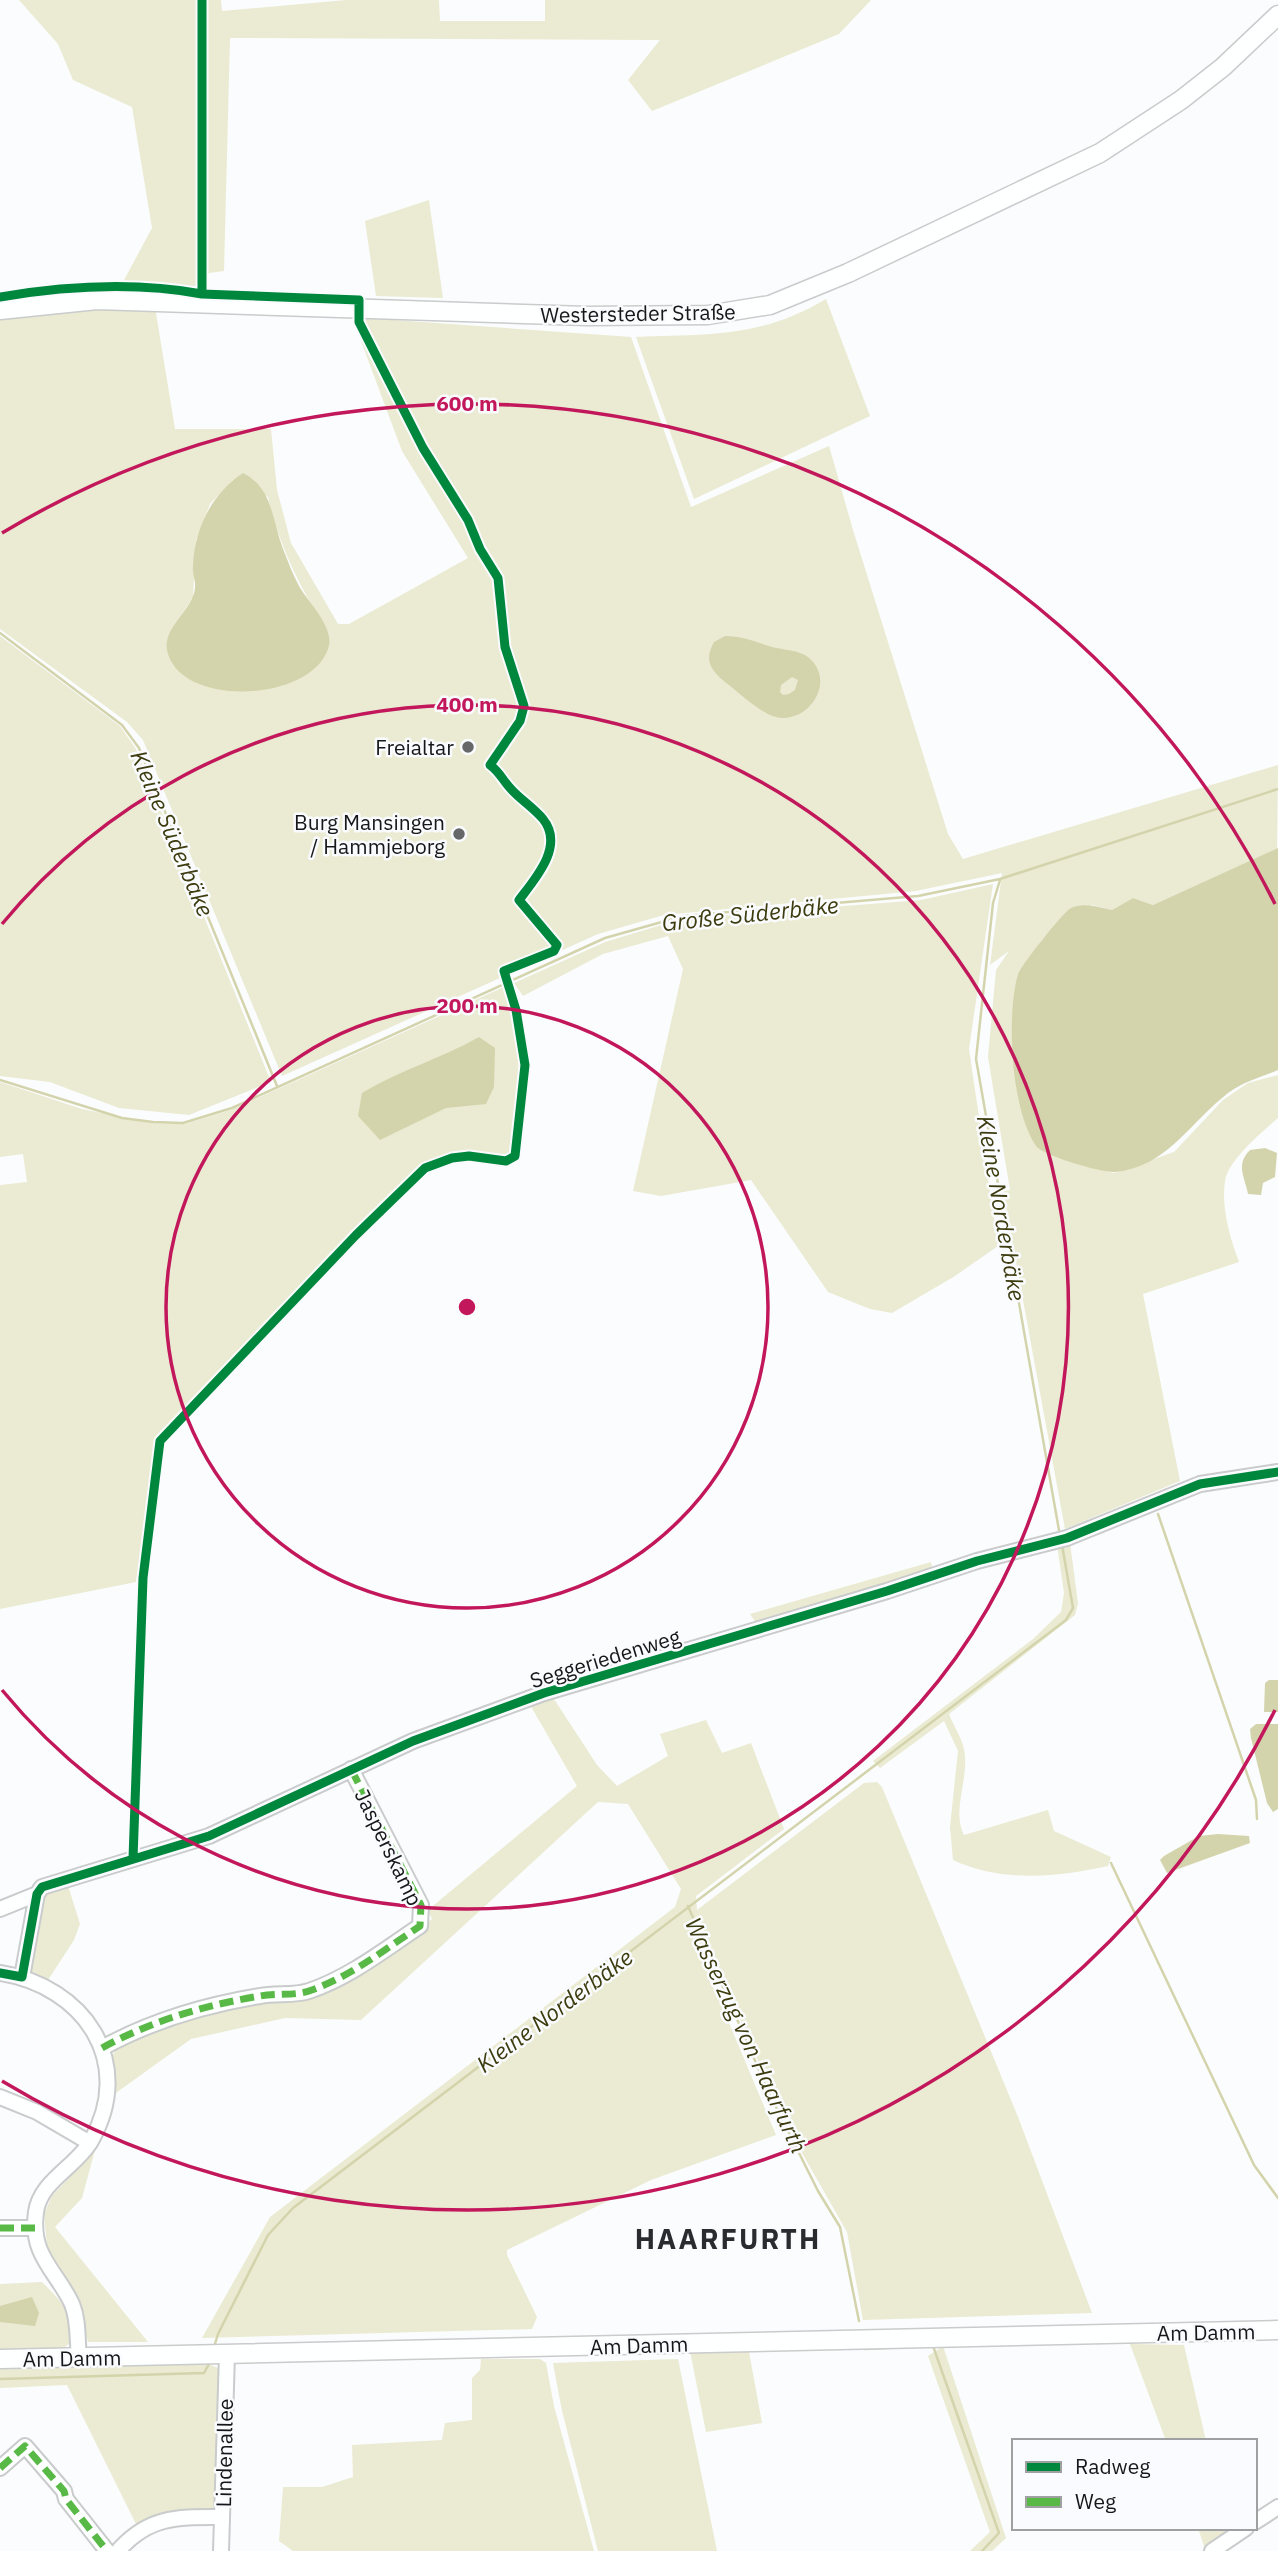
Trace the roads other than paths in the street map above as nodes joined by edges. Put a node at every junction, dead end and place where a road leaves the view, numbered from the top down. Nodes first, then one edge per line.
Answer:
1 (1278, 15) edge
2 (0, 310) edge
3 (1278, 1472) edge
4 (351, 1769) junction
5 (37, 1894) junction
6 (0, 1909) edge
7 (0, 1973) edge
8 (22, 1977) junction
9 (102, 2048) junction
10 (0, 2097) edge
11 (90, 2143) junction
12 (0, 2228) edge
13 (35, 2228) junction
14 (1278, 2330) edge
15 (224, 2354) junction
16 (79, 2357) junction
17 (0, 2359) edge
18 (0, 2468) edge
19 (1278, 2507) edge
20 (222, 2517) junction
21 (1257, 2521) edge
22 (1243, 2530) edge
23 (107, 2551) edge
24 (118, 2551) edge
25 (221, 2551) edge
26 (1212, 2551) edge

1 - 2 main road, Westersteder Straße
3 - 4 street, Seggeriedenweg
4 - 5 street, Seggeriedenweg
4 - 9 street, Jasperskamp
5 - 6 street, Seggeriedenweg
5 - 8 street
7 - 8 street
8 - 9 street
9 - 11 street
10 - 11 street
11 - 13 street
12 - 13 street
13 - 16 street
14 - 15 main road, Am Damm
15 - 16 main road, Am Damm
15 - 20 street, Lindenallee
16 - 17 main road, Am Damm
18 - 23 street
19 - 21 street
20 - 24 street
20 - 25 street, Lindenallee
22 - 26 street

